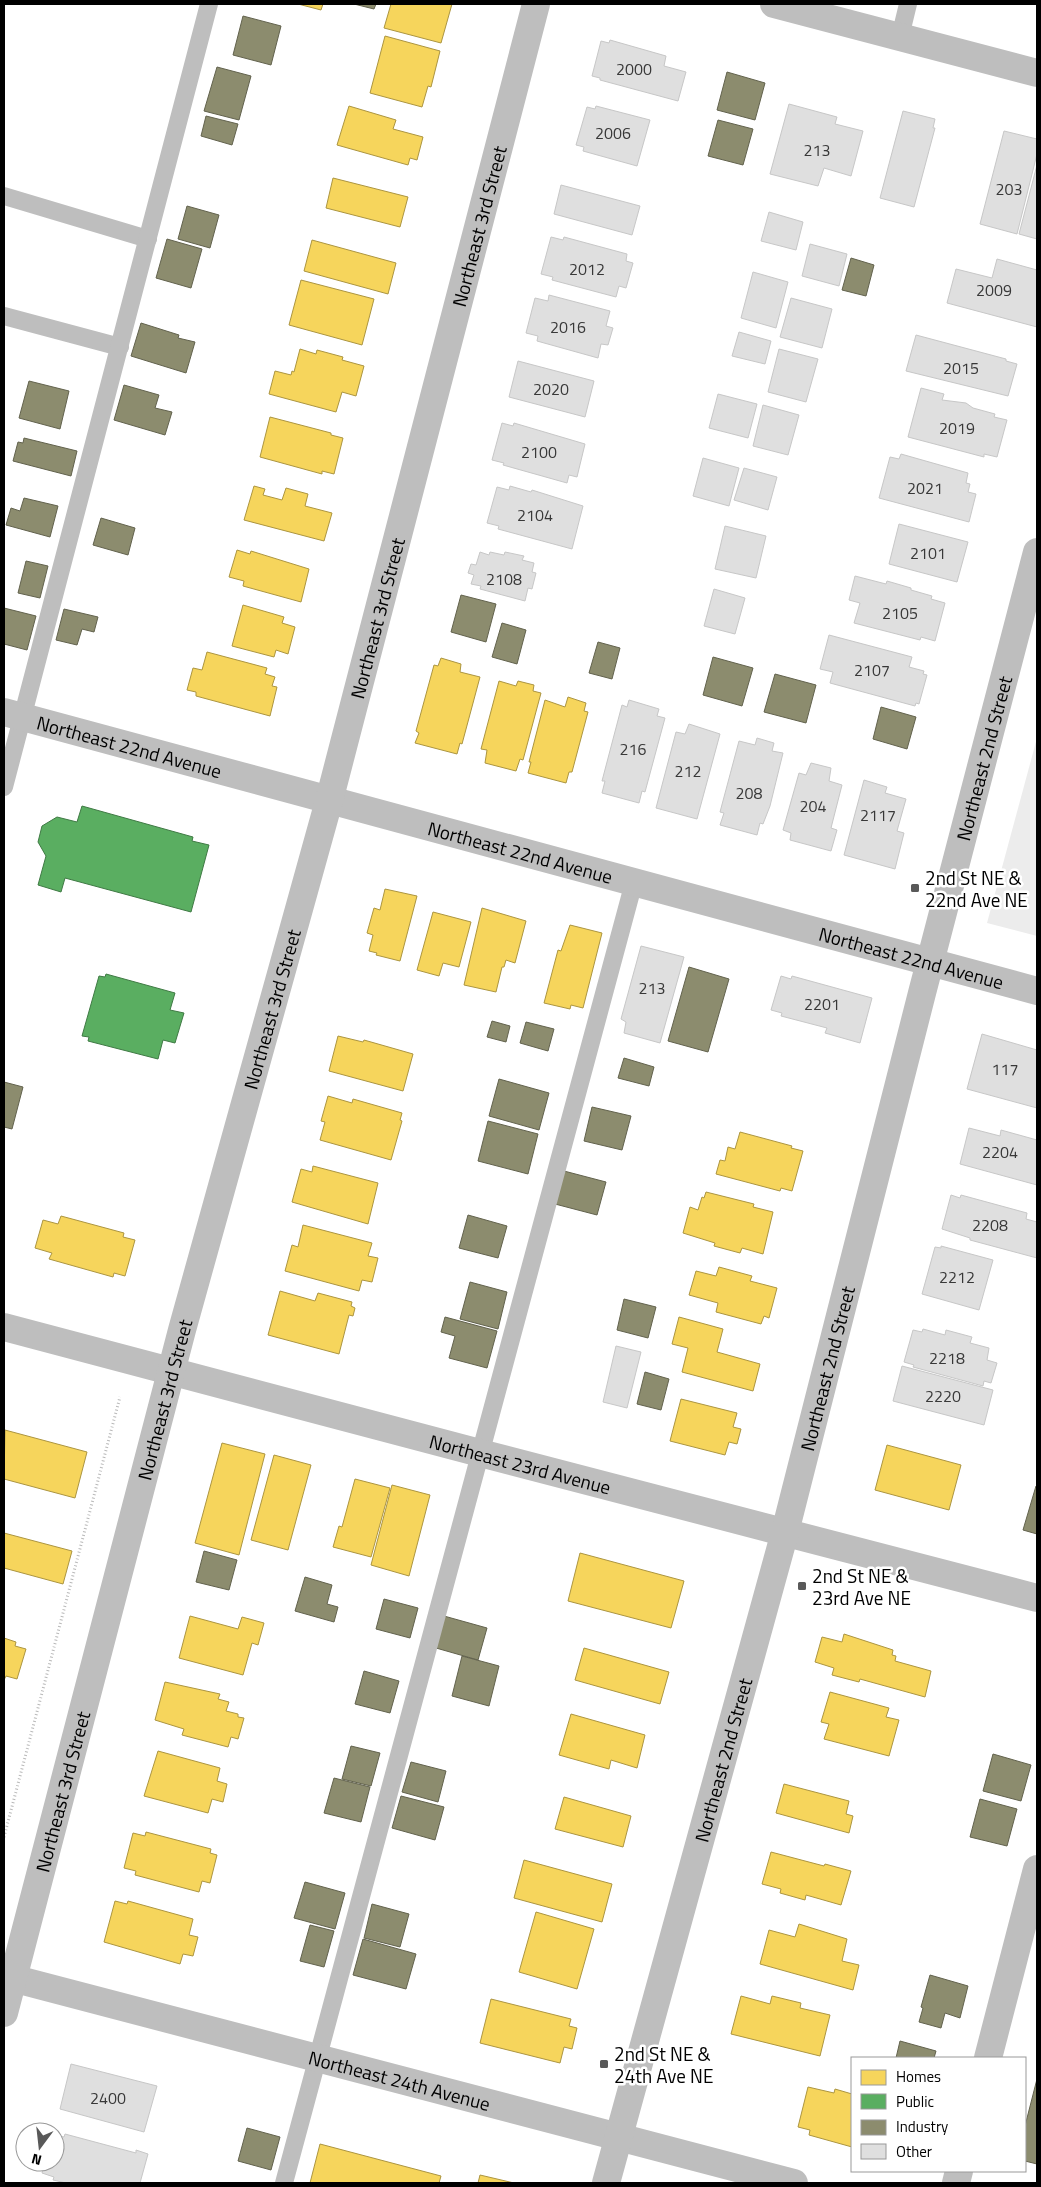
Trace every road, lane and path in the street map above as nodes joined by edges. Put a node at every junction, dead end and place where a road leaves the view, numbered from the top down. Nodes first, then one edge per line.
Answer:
1 (209, 4) edge
2 (536, 4) edge
3 (774, 4) edge
4 (908, 4) edge
5 (900, 37) junction
6 (1037, 73) edge
7 (4, 196) edge
8 (148, 239) junction
9 (4, 316) edge
10 (120, 347) junction
11 (1037, 552) edge
12 (13, 715) edge
13 (4, 787) edge
14 (329, 801) junction
15 (634, 882) junction
16 (930, 963) junction
17 (1037, 991) edge
18 (4, 1327) edge
19 (171, 1372) junction
20 (120, 1397) dead end
21 (480, 1453) junction
22 (785, 1532) junction
23 (1037, 1598) edge
24 (4, 1837) edge
25 (1037, 1869) edge
26 (8, 1977) edge
27 (4, 2013) edge
28 (988, 2057) edge
29 (317, 2059) junction
30 (617, 2138) junction
31 (284, 2183) edge
32 (606, 2183) edge
33 (794, 2183) edge

1 - 8 lane
2 - 14 street, Northeast 3rd Street
3 - 5 street
4 - 5 lane
5 - 6 street
7 - 8 lane
8 - 10 lane
9 - 10 lane
10 - 12 lane
11 - 16 street, Northeast 2nd Street
12 - 13 lane
12 - 14 street, Northeast 22nd Avenue
14 - 15 street, Northeast 22nd Avenue
14 - 19 street, Northeast 3rd Street
15 - 16 street, Northeast 22nd Avenue
15 - 21 lane
16 - 17 street, Northeast 22nd Avenue
16 - 22 street, Northeast 2nd Street
18 - 19 street, Northeast 23rd Avenue
19 - 21 street, Northeast 23rd Avenue
19 - 26 street, Northeast 3rd Street
20 - 24 path
21 - 22 street, Northeast 23rd Avenue
21 - 29 lane
22 - 23 street, Northeast 23rd Avenue
22 - 30 street, Northeast 2nd Street
25 - 28 street
26 - 27 street, Northeast 3rd Street
26 - 29 street, Northeast 24th Avenue
29 - 30 street, Northeast 24th Avenue
29 - 31 lane
30 - 32 street, Northeast 2nd Street
30 - 33 street, Northeast 24th Avenue

